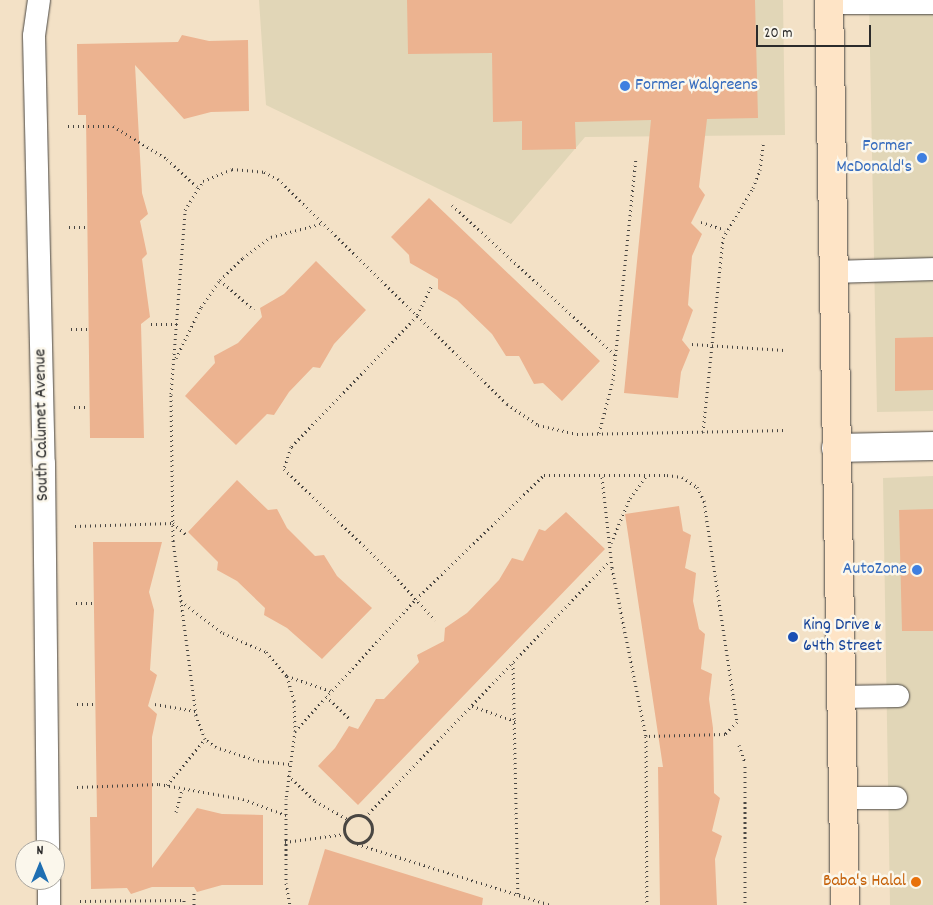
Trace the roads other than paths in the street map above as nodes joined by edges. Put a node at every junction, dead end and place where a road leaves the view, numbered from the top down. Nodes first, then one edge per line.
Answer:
1 (39, 0) edge
2 (829, 2) edge
3 (933, 3) edge
4 (933, 269) edge
5 (834, 272) junction
6 (933, 446) edge
7 (836, 448) junction
8 (898, 696) dead end
9 (841, 697) junction
10 (843, 798) junction
11 (896, 798) dead end
12 (48, 840) edge
13 (49, 890) edge
14 (49, 905) edge
15 (845, 905) edge

1 - 12 lane, South Calumet Avenue
2 - 3 lane
2 - 5 main road
4 - 5 lane
5 - 7 main road
6 - 7 street
7 - 9 main road
8 - 9 lane
9 - 10 main road
10 - 11 lane
10 - 15 main road
13 - 14 lane

